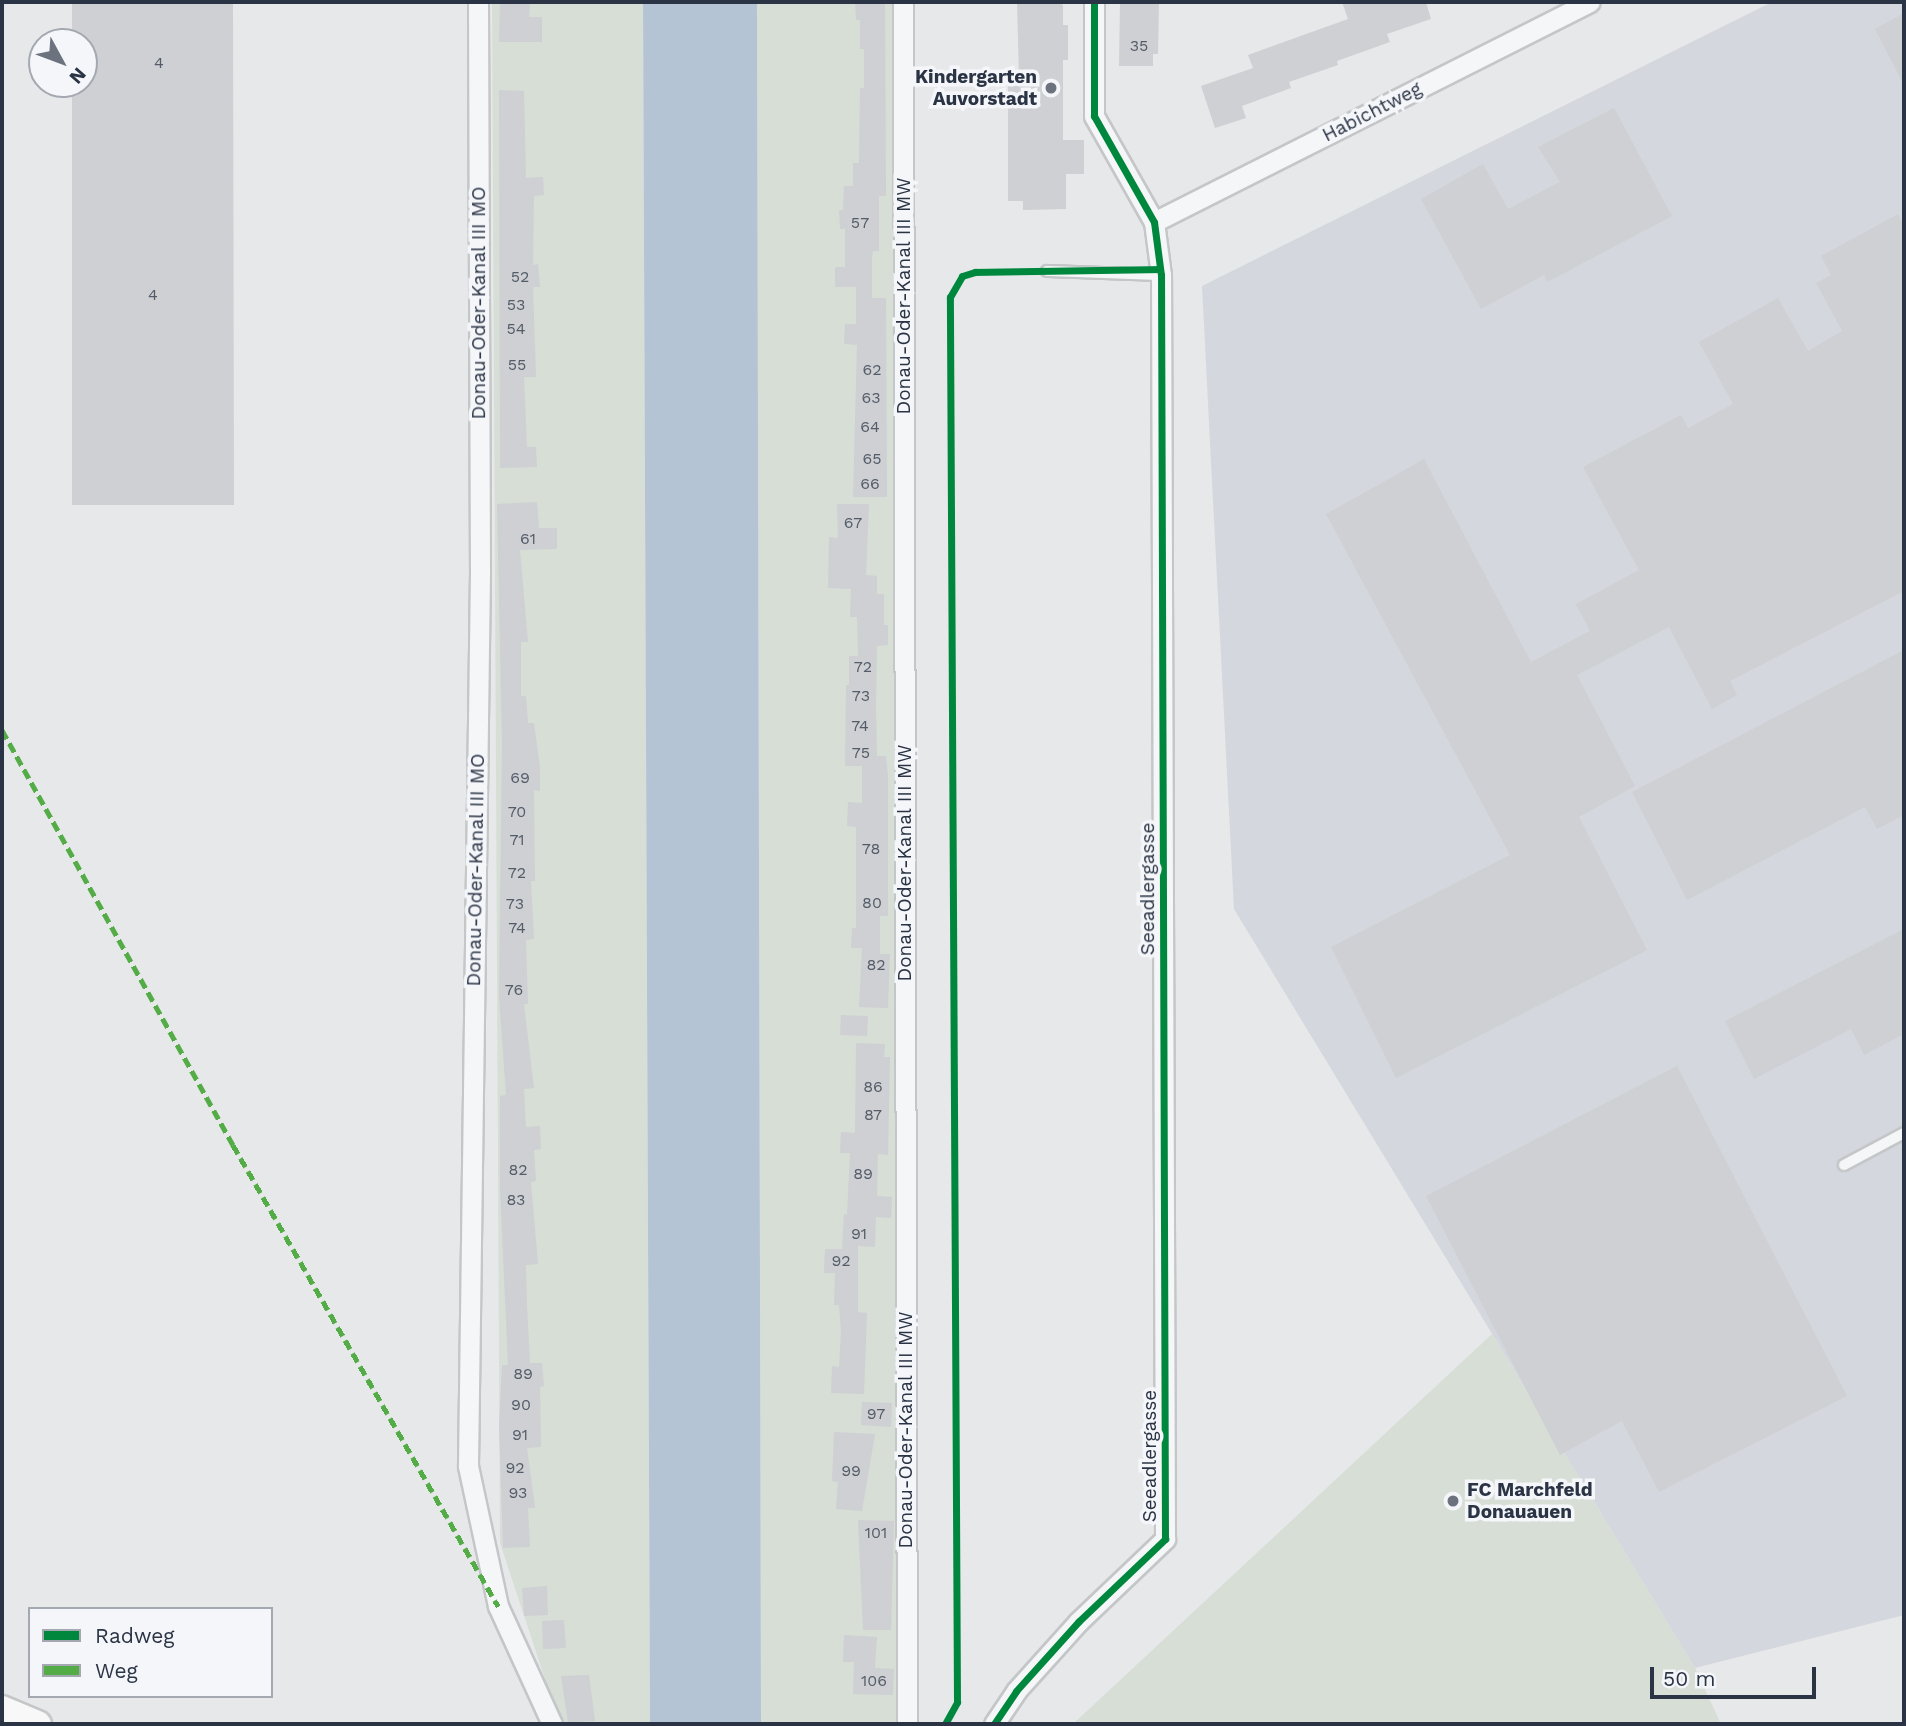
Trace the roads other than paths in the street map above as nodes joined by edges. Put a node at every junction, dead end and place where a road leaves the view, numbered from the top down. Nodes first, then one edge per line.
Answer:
1 (478, 2) edge
2 (903, 2) edge
3 (1094, 2) edge
4 (1590, 2) edge
5 (1154, 222) junction
6 (1047, 271) dead end
7 (1161, 275) junction
8 (1904, 1133) edge
9 (1844, 1165) dead end
10 (2, 1709) edge
11 (38, 1724) edge
12 (552, 1724) edge
13 (907, 1724) edge
14 (994, 1724) edge

1 - 12 street, Donau-Oder-Kanal III MO
2 - 13 street, Donau-Oder-Kanal III MW
3 - 5 street, Seeadlergasse
4 - 5 street, Habichtweg
5 - 7 street, Seeadlergasse
6 - 7 lane
7 - 14 street, Seeadlergasse
8 - 9 lane
10 - 11 street

